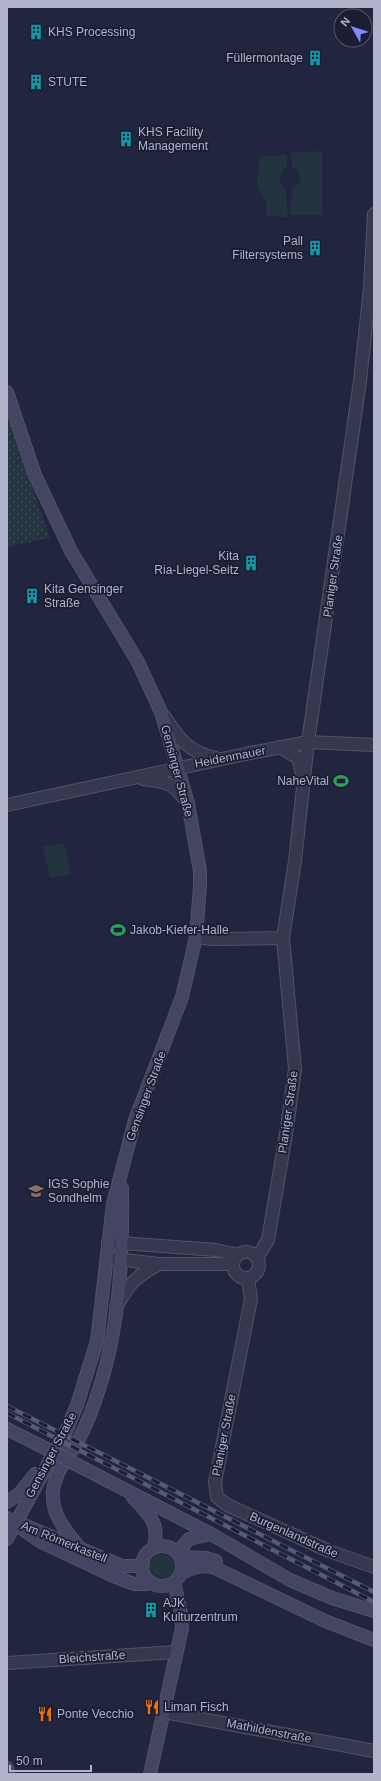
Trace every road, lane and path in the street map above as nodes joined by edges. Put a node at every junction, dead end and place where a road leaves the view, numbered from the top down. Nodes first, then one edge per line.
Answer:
1 (374, 214) edge
2 (7, 392) edge
3 (162, 712) junction
4 (308, 742) junction
5 (374, 745) edge
6 (280, 747) junction
7 (221, 759) junction
8 (179, 768) junction
9 (133, 778) junction
10 (304, 787) junction
11 (188, 803) junction
12 (7, 805) edge
13 (196, 937) junction
14 (283, 938) junction
15 (122, 1175) junction
16 (108, 1242) junction
17 (121, 1243) junction
18 (107, 1258) junction
19 (257, 1258) junction
20 (236, 1259) junction
21 (120, 1260) junction
22 (159, 1264) junction
23 (248, 1279) junction
24 (116, 1307) junction
25 (7, 1429) edge
26 (55, 1450) junction
27 (126, 1490) junction
28 (217, 1497) joint
29 (7, 1502) edge
30 (11, 1520) edge
31 (211, 1534) junction
32 (7, 1539) edge
33 (79, 1547) junction
34 (154, 1548) junction
35 (178, 1555) junction
36 (143, 1564) junction
37 (374, 1567) edge
38 (178, 1578) junction
39 (151, 1582) junction
40 (248, 1583) junction
41 (374, 1611) edge
42 (374, 1640) edge
43 (176, 1652) junction
44 (7, 1663) edge
45 (164, 1712) junction
46 (374, 1751) edge
47 (7, 1768) edge
48 (8, 1774) edge
49 (150, 1774) edge

1 - 4 street, Planiger Straße
2 - 3 street, Gensinger Straße
3 - 7 street
3 - 8 street, Gensinger Straße
4 - 5 street, Heidenmauer
4 - 6 street, Heidenmauer
4 - 10 street, Planiger Straße
6 - 7 street, Heidenmauer
6 - 10 street, Heidenmauer
7 - 8 street, Heidenmauer
8 - 9 street, Heidenmauer
8 - 11 street, Gensinger Straße
9 - 11 street, Heidenmauer
9 - 12 street, Heidenmauer
10 - 14 street, Planiger Straße
11 - 13 street, Gensinger Straße
13 - 14 street
13 - 15 street, Gensinger Straße
14 - 19 street, Planiger Straße
15 - 16 street, Gensinger Straße
15 - 17 street, Gensinger Straße
16 - 17 street
16 - 18 street, Gensinger Straße
17 - 20 street
17 - 21 street, Gensinger Straße
18 - 21 street
18 - 26 street, Gensinger Straße
19 - 20 street
19 - 23 street, Planiger Straße
20 - 22 street
20 - 23 street
21 - 22 street
21 - 24 street, Gensinger Straße
22 - 24 street
23 - 28 street, Planiger Straße
24 - 33 street, Gensinger Straße
25 - 27 street, bridge
26 - 29 street
26 - 30 street, Gensinger Straße
27 - 31 street
27 - 34 street
28 - 37 street, Burgenlandstraße
30 - 32 street, Gensinger Straße
30 - 33 street, Am Römerkastell
30 - 39 street, Am Römerkastell
31 - 35 street
31 - 41 street
33 - 36 street, Am Römerkastell
34 - 35 street, Am Römerkastell
34 - 36 street
35 - 38 street
35 - 40 street, Am Römerkastell
36 - 39 street
38 - 39 street, Am Römerkastell
38 - 40 street, Am Römerkastell
38 - 43 street
40 - 42 street, Am Römerkastell
43 - 44 street, Bleichstraße
43 - 45 street
45 - 46 street, Mathildenstraße
45 - 49 street
47 - 48 street

